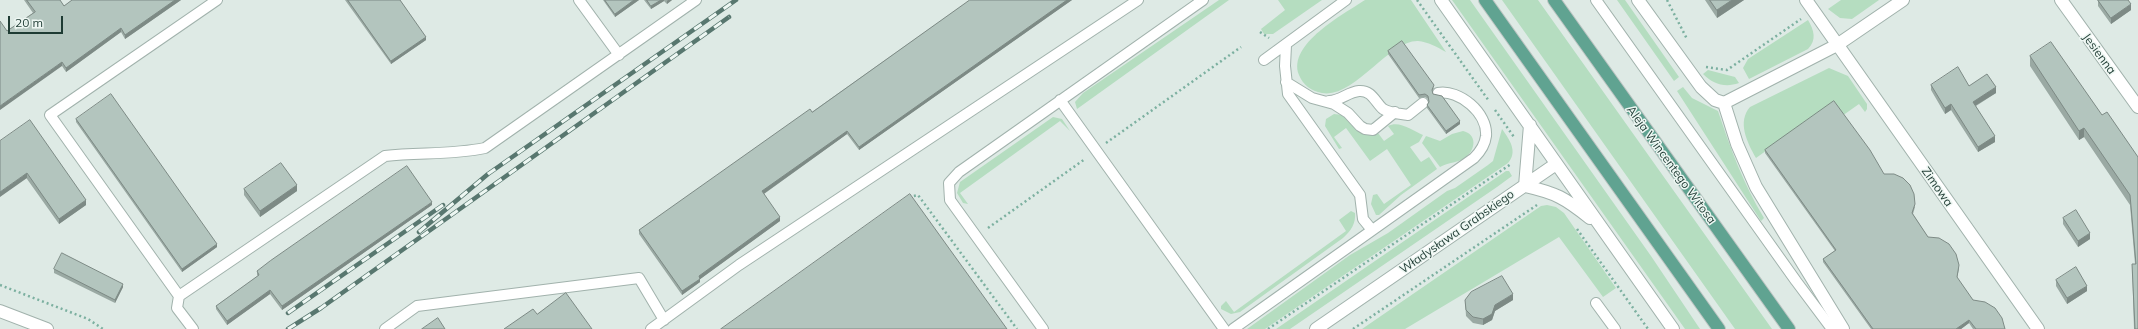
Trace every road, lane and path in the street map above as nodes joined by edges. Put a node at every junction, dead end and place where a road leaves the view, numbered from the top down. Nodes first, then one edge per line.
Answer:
1 (217, 0) edge
2 (579, 0) edge
3 (696, 0) edge
4 (1138, 0) edge
5 (1203, 0) edge
6 (1346, 0) edge
7 (1441, 0) edge
8 (1485, 0) edge
9 (1554, 0) edge
10 (1596, 0) edge
11 (1638, 0) edge
12 (1667, 0) edge
13 (1806, 0) edge
14 (1903, 0) edge
15 (2060, 0) edge
16 (1813, 11) junction
17 (1690, 43) dead end
18 (1286, 45) junction
19 (1837, 45) junction
20 (1241, 46) dead end
21 (619, 55) junction
22 (1264, 60) dead end
23 (1703, 66) dead end
24 (1286, 82) junction
25 (1438, 93) dead end
26 (1060, 100) junction
27 (1323, 101) junction
28 (1724, 102) junction
29 (1423, 103) dead end
30 (2138, 108) edge
31 (1395, 112) junction
32 (1530, 125) junction
33 (1103, 145) dead end
34 (1089, 156) dead end
35 (1556, 164) junction
36 (1525, 186) junction
37 (904, 201) edge
38 (1544, 203) dead end
39 (1574, 225) dead end
40 (1602, 228) junction
41 (1372, 230) junction
42 (984, 231) dead end
43 (963, 247) dead end
44 (959, 250) junction
45 (0, 285) edge
46 (179, 296) junction
47 (1596, 303) dead end
48 (0, 311) edge
49 (664, 320) junction
50 (47, 329) edge
51 (102, 329) edge
52 (193, 329) edge
53 (385, 329) edge
54 (651, 329) edge
55 (1017, 329) edge
56 (1043, 329) edge
57 (1224, 329) edge
58 (1233, 329) edge
59 (1316, 329) edge
60 (1353, 329) edge
61 (1615, 329) edge
62 (1648, 329) edge
63 (1673, 329) edge
64 (1719, 329) edge
65 (1789, 329) edge
66 (1832, 329) edge
67 (1843, 329) edge
68 (2038, 329) edge

1 - 46 lane
2 - 21 lane
3 - 21 lane
4 - 49 lane
5 - 26 lane
6 - 18 lane
7 - 32 street
8 - 64 main road
9 - 65 main road, Aleja Wincentego Witosa
10 - 66 lane
11 - 28 street
12 - 17 path
13 - 16 street, Zimowa
14 - 19 street
15 - 30 street, Jesienna
16 - 19 street, Zimowa
16 - 23 path
18 - 22 lane
18 - 24 lane
19 - 28 street
19 - 68 street, Zimowa
20 - 33 path
21 - 46 lane
24 - 27 lane
24 - 41 lane
25 - 41 lane
26 - 56 lane
26 - 57 lane
27 - 31 lane
27 - 31 lane
28 - 67 street
29 - 31 lane
32 - 35 street
32 - 36 street
34 - 42 path
35 - 36 street
35 - 40 street
36 - 40 street, Władysława Grabskiego
36 - 59 street, Władysława Grabskiego
37 - 44 path
38 - 60 path
39 - 62 path
40 - 63 street
41 - 58 lane
43 - 44 path
44 - 55 path
45 - 51 path
46 - 52 lane
47 - 61 lane
48 - 50 street
49 - 53 lane
49 - 54 lane

